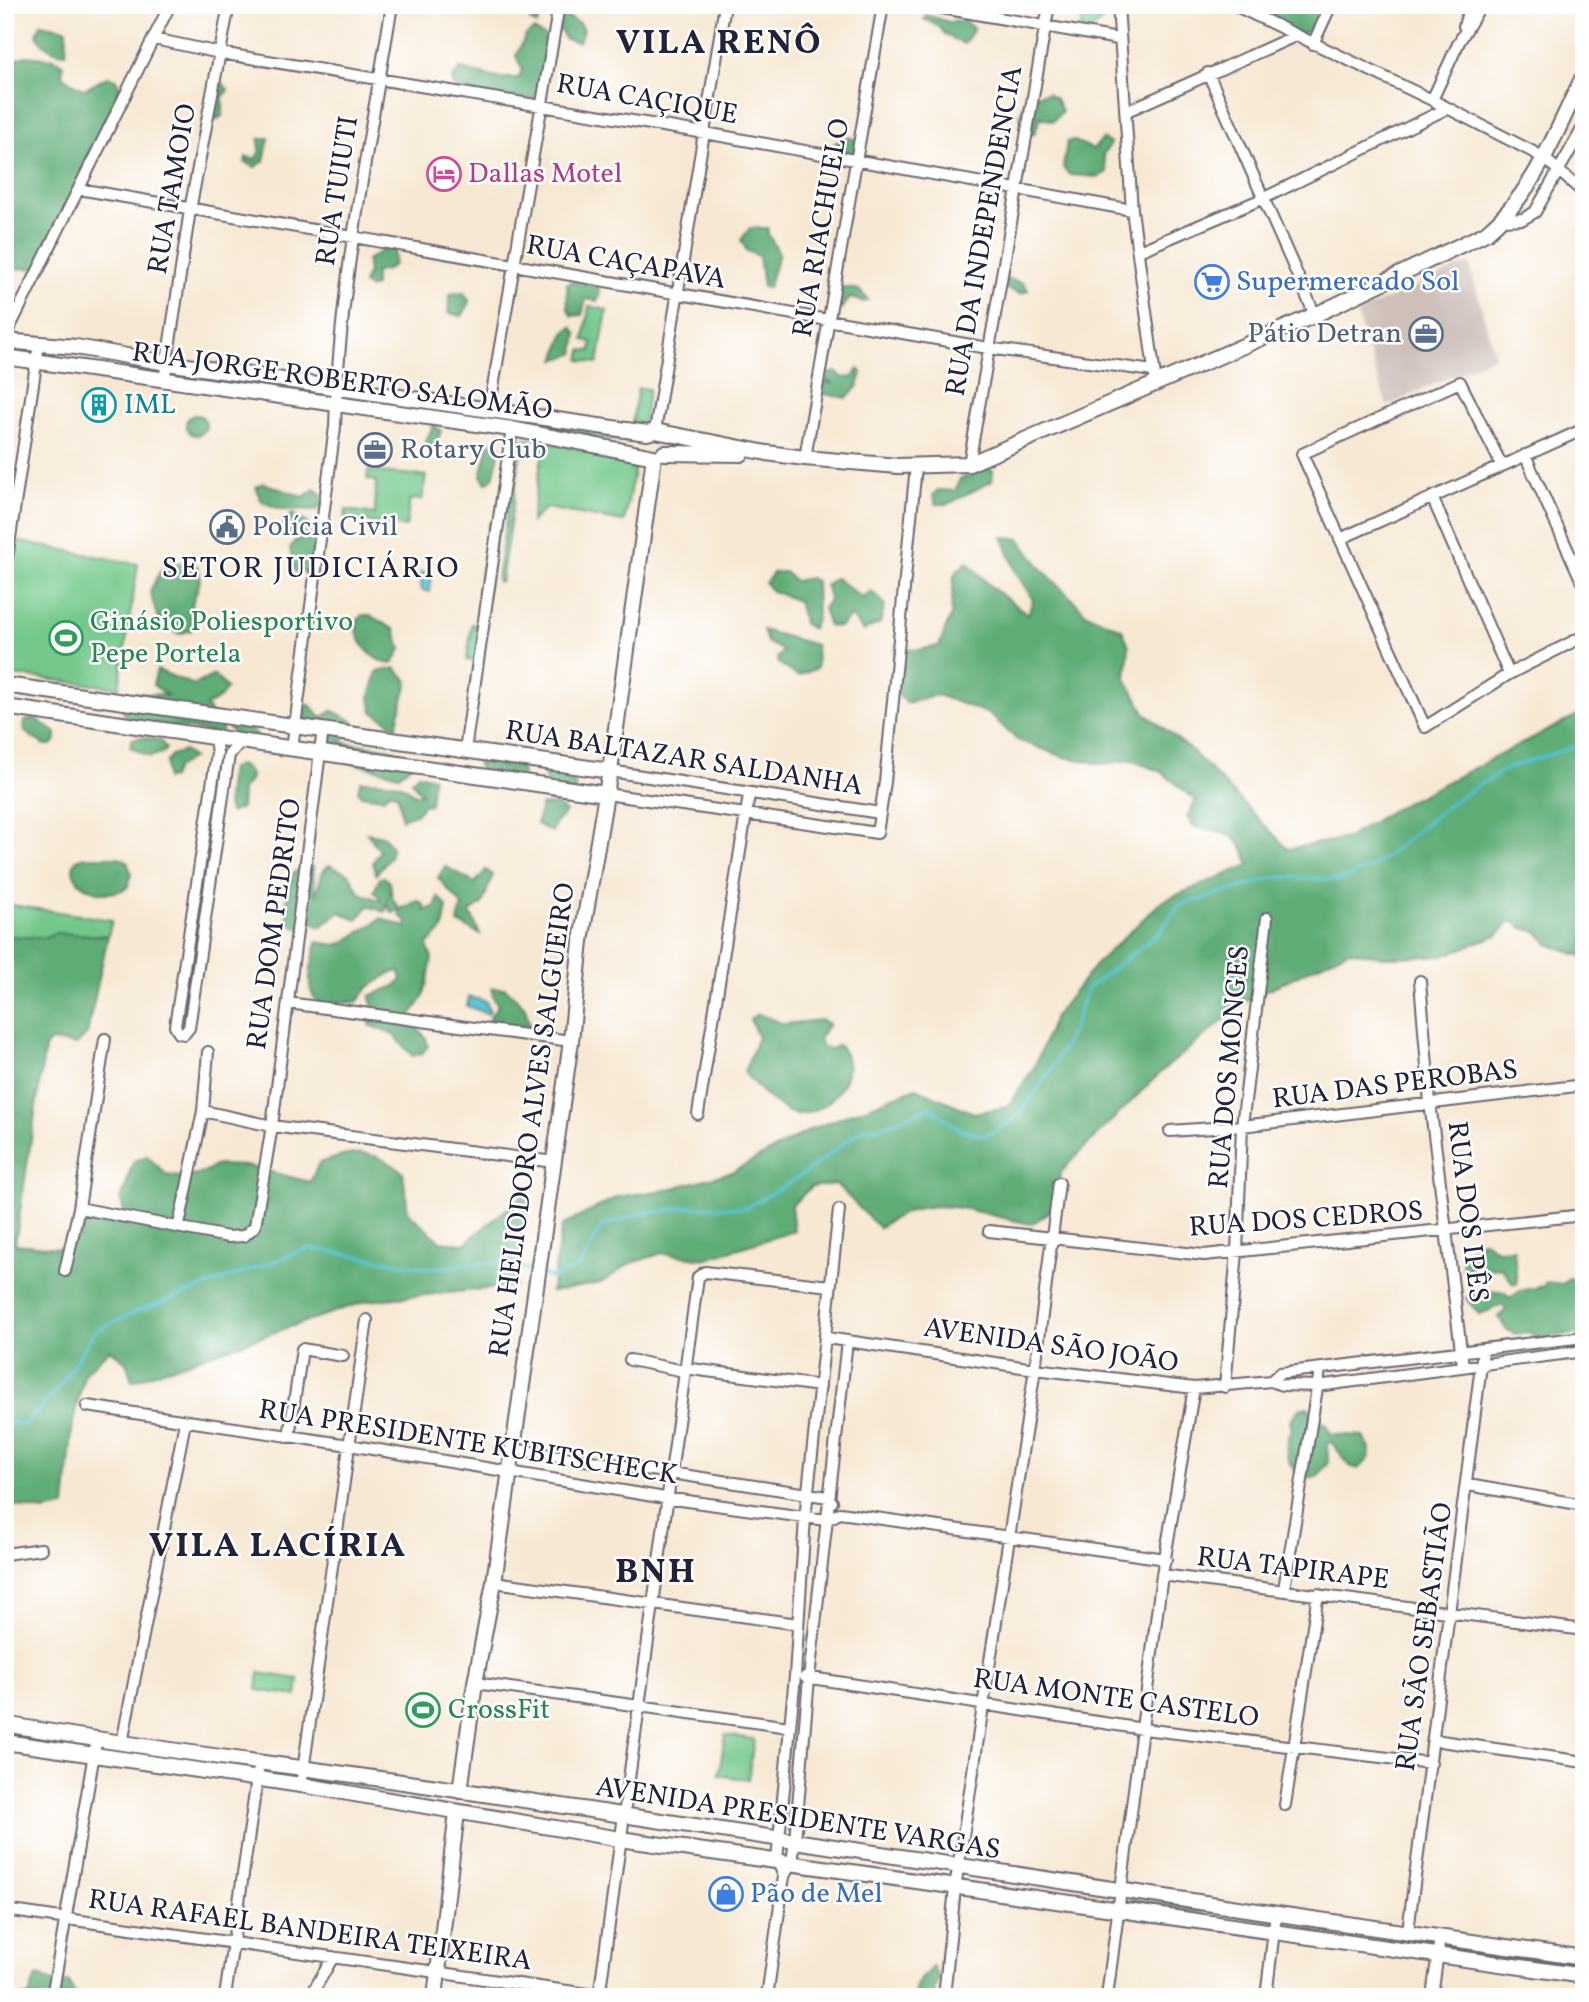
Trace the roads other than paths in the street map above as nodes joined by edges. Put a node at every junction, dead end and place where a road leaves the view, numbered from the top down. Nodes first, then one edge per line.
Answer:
1 (170, 5) edge
2 (229, 5) edge
3 (392, 5) edge
4 (559, 5) edge
5 (725, 5) edge
6 (883, 5) edge
7 (925, 5) edge
8 (1049, 5) edge
9 (1118, 5) edge
10 (1234, 5) edge
11 (1331, 5) edge
12 (1470, 5) edge
13 (1481, 5) edge
14 (1043, 26) junction
15 (1295, 36) junction
16 (154, 39) junction
17 (1118, 39) junction
18 (1459, 42) junction
19 (1313, 44) junction
20 (220, 53) junction
21 (1208, 73) junction
22 (1584, 75) edge
23 (379, 80) junction
24 (1432, 100) junction
25 (542, 105) junction
26 (1448, 108) junction
27 (1127, 111) junction
28 (1584, 126) edge
29 (705, 133) junction
30 (1543, 157) junction
31 (855, 162) junction
32 (1561, 170) junction
33 (79, 189) junction
34 (1014, 190) junction
35 (1584, 193) edge
36 (1262, 199) junction
37 (190, 210) junction
38 (1132, 210) junction
39 (1501, 220) junction
40 (351, 237) junction
41 (1139, 251) junction
42 (515, 267) junction
43 (677, 295) junction
44 (1315, 315) junction
45 (830, 320) junction
46 (5, 339) edge
47 (39, 344) junction
48 (988, 348) junction
49 (6, 354) edge
50 (37, 362) junction
51 (167, 363) junction
52 (1155, 377) junction
53 (164, 381) junction
54 (335, 386) junction
55 (335, 405) junction
56 (489, 410) junction
57 (512, 429) junction
58 (1584, 429) edge
59 (655, 432) junction
60 (767, 453) junction
61 (655, 455) junction
62 (1525, 455) junction
63 (805, 458) junction
64 (969, 464) junction
65 (1502, 466) junction
66 (916, 467) junction
67 (1433, 497) junction
68 (1340, 539) junction
69 (5, 571) edge
70 (1584, 586) edge
71 (1584, 636) edge
72 (1509, 674) junction
73 (5, 685) edge
74 (60, 691) junction
75 (5, 707) edge
76 (53, 714) junction
77 (293, 725) junction
78 (323, 729) junction
79 (215, 738) junction
80 (240, 742) junction
81 (292, 748) junction
82 (465, 750) junction
83 (321, 754) junction
84 (610, 771) junction
85 (606, 794) junction
86 (749, 795) junction
87 (747, 813) junction
88 (880, 813) junction
89 (194, 900) junction
90 (206, 902) junction
91 (1267, 918) dead end
92 (1420, 981) dead end
93 (288, 1003) junction
94 (105, 1039) dead end
95 (570, 1041) junction
96 (208, 1052) dead end
97 (1584, 1085) edge
98 (1430, 1103) junction
99 (203, 1111) junction
100 (698, 1114) dead end
101 (272, 1126) junction
102 (1242, 1126) junction
103 (1170, 1130) dead end
104 (554, 1163) junction
105 (1059, 1183) dead end
106 (79, 1208) junction
107 (839, 1210) dead end
108 (1584, 1216) edge
109 (178, 1225) junction
110 (989, 1231) dead end
111 (1447, 1232) junction
112 (1052, 1238) junction
113 (1237, 1252) junction
114 (65, 1271) dead end
115 (830, 1286) junction
116 (367, 1320) dead end
117 (827, 1338) junction
118 (1584, 1338) edge
119 (848, 1341) junction
120 (1483, 1350) junction
121 (1584, 1350) edge
122 (1462, 1351) junction
123 (343, 1356) dead end
124 (630, 1360) dead end
125 (1482, 1362) junction
126 (1463, 1366) junction
127 (1035, 1369) junction
128 (684, 1370) junction
129 (1320, 1370) junction
130 (1271, 1381) junction
131 (820, 1386) junction
132 (1317, 1386) junction
133 (1225, 1387) junction
134 (1194, 1388) junction
135 (87, 1406) dead end
136 (185, 1422) junction
137 (289, 1437) junction
138 (349, 1445) junction
139 (512, 1449) junction
140 (508, 1473) junction
141 (669, 1475) junction
142 (1468, 1485) junction
143 (807, 1495) junction
144 (828, 1497) junction
145 (666, 1498) junction
146 (1584, 1505) edge
147 (840, 1513) junction
148 (804, 1518) junction
149 (826, 1520) junction
150 (1009, 1538) junction
151 (41, 1549) dead end
152 (5, 1554) edge
153 (1166, 1559) junction
154 (1163, 1576) junction
155 (494, 1582) junction
156 (1284, 1589) junction
157 (1318, 1594) junction
158 (652, 1605) junction
159 (1451, 1613) junction
160 (798, 1623) junction
161 (1584, 1630) edge
162 (795, 1676) junction
163 (809, 1678) junction
164 (475, 1682) junction
165 (985, 1703) junction
166 (638, 1706) junction
167 (5, 1724) edge
168 (789, 1727) junction
169 (1143, 1729) junction
170 (96, 1740) junction
171 (1434, 1740) junction
172 (5, 1742) edge
173 (122, 1743) junction
174 (1296, 1746) junction
175 (94, 1756) junction
176 (258, 1762) junction
177 (1584, 1762) edge
178 (1431, 1763) junction
179 (302, 1767) junction
180 (258, 1780) junction
181 (301, 1786) junction
182 (460, 1791) junction
183 (1285, 1805) dead end
184 (457, 1812) junction
185 (623, 1818) junction
186 (620, 1839) junction
187 (779, 1839) junction
188 (795, 1841) junction
189 (777, 1860) junction
190 (792, 1862) junction
191 (958, 1868) junction
192 (784, 1876) junction
193 (955, 1888) junction
194 (1119, 1891) junction
195 (5, 1910) edge
196 (1117, 1910) junction
197 (1276, 1914) junction
198 (64, 1919) junction
199 (1408, 1931) junction
200 (1273, 1933) junction
201 (1440, 1937) junction
202 (232, 1943) junction
203 (1437, 1955) junction
204 (333, 1957) junction
205 (1584, 1958) edge
206 (439, 1972) junction
207 (1584, 1976) edge
208 (602, 1996) edge
209 (52, 1997) edge
210 (225, 1997) edge
211 (310, 1997) edge
212 (435, 1997) edge
213 (767, 1997) edge
214 (944, 1997) edge
215 (1107, 1997) edge
216 (1266, 1997) edge
217 (1432, 1997) edge

1 - 16 street
2 - 20 street, RUA TAMOIO
3 - 23 street, RUA TUIUTI
4 - 25 street
5 - 29 street
6 - 31 street, RUA RIACHUELO
7 - 14 street
8 - 14 street, RUA DA INDEPENDENCIA
9 - 17 street
10 - 15 street
11 - 19 street
12 - 18 street
13 - 18 street
14 - 17 street
14 - 34 street, RUA DA INDEPENDENCIA
15 - 19 street
15 - 21 street
16 - 20 street, RUA CAÇIQUE
16 - 33 street
17 - 27 street
18 - 24 street
19 - 24 street
20 - 23 street, RUA CAÇIQUE
20 - 37 street, RUA TAMOIO
21 - 27 street
21 - 36 street
22 - 30 main road, RUA JORGE ROBERTO SALOMÃO
23 - 25 street, RUA CAÇIQUE
23 - 40 street, RUA TUIUTI
24 - 26 street
25 - 29 street, RUA CAÇIQUE
25 - 42 street
26 - 30 street
26 - 36 street
27 - 38 street
28 - 32 street
29 - 31 street, RUA CAÇIQUE
29 - 43 street
30 - 32 street
30 - 39 main road, RUA JORGE ROBERTO SALOMÃO
31 - 34 street, RUA CAÇIQUE
31 - 45 street, RUA RIACHUELO
32 - 35 street
32 - 39 street
33 - 37 street, RUA CAÇAPAVA
33 - 46 street
34 - 38 street, RUA CAÇIQUE
34 - 48 street, RUA DA INDEPENDENCIA
36 - 41 street
36 - 44 street
37 - 40 street, RUA CAÇAPAVA
37 - 51 street, RUA TAMOIO
38 - 41 street
39 - 44 main road, RUA JORGE ROBERTO SALOMÃO
40 - 42 street, RUA CAÇAPAVA
40 - 54 street, RUA TUIUTI
41 - 52 street
42 - 43 street, RUA CAÇAPAVA
42 - 56 street
43 - 45 street, RUA CAÇAPAVA
43 - 59 street
44 - 52 main road, RUA JORGE ROBERTO SALOMÃO
45 - 48 street, RUA CAÇAPAVA
45 - 63 street, RUA RIACHUELO
46 - 47 main road, RUA JORGE ROBERTO SALOMÃO
47 - 50 street
47 - 51 main road, RUA JORGE ROBERTO SALOMÃO
48 - 52 street, RUA CAÇAPAVA
48 - 64 street, RUA DA INDEPENDENCIA
49 - 50 main road, RUA JORGE ROBERTO SALOMÃO
50 - 53 main road, RUA JORGE ROBERTO SALOMÃO
50 - 69 street
51 - 53 street, RUA TAMOIO
51 - 54 main road, RUA JORGE ROBERTO SALOMÃO
52 - 64 main road, RUA JORGE ROBERTO SALOMÃO
53 - 55 main road, RUA JORGE ROBERTO SALOMÃO
54 - 55 street, RUA TUIUTI
54 - 56 main road, RUA JORGE ROBERTO SALOMÃO
55 - 57 main road, RUA JORGE ROBERTO SALOMÃO
55 - 77 street, RUA TUIUTI
56 - 59 main road, RUA JORGE ROBERTO SALOMÃO
57 - 61 main road, RUA JORGE ROBERTO SALOMÃO
57 - 82 street
58 - 62 street
59 - 60 main road, RUA JORGE ROBERTO SALOMÃO
59 - 61 main road
59 - 61 main road
60 - 61 main road, RUA JORGE ROBERTO SALOMÃO
60 - 63 main road, RUA JORGE ROBERTO SALOMÃO
61 - 84 main road, RUA HELIODORO ALVES SALGUEIRO
62 - 65 street
62 - 70 street
63 - 66 main road, RUA JORGE ROBERTO SALOMÃO
64 - 66 main road, RUA JORGE ROBERTO SALOMÃO
65 - 67 street
65 - 68 street
66 - 88 street
67 - 68 street
67 - 72 street
68 - 72 street
71 - 72 street
73 - 74 main road, RUA BALTAZAR SALDANHA
74 - 76 main road
74 - 77 main road, RUA BALTAZAR SALDANHA
75 - 76 main road, RUA BALTAZAR SALDANHA
76 - 79 main road, RUA BALTAZAR SALDANHA
77 - 78 main road, RUA BALTAZAR SALDANHA
77 - 81 street, RUA TUIUTI
78 - 82 main road, RUA BALTAZAR SALDANHA
78 - 83 street, RUA DOM PEDRITO
79 - 80 main road, RUA BALTAZAR SALDANHA
79 - 89 street
80 - 81 main road, RUA BALTAZAR SALDANHA
80 - 90 street
81 - 83 main road, RUA BALTAZAR SALDANHA
82 - 84 main road, RUA BALTAZAR SALDANHA
83 - 85 main road, RUA BALTAZAR SALDANHA
83 - 93 street, RUA DOM PEDRITO
84 - 85 main road, RUA HELIODORO ALVES SALGUEIRO
84 - 86 street, RUA BALTAZAR SALDANHA
85 - 87 street, RUA BALTAZAR SALDANHA
85 - 95 main road, RUA HELIODORO ALVES SALGUEIRO
86 - 87 street
86 - 88 street, RUA BALTAZAR SALDANHA
87 - 88 street, RUA BALTAZAR SALDANHA
87 - 100 street
89 - 90 street
89 - 90 street
91 - 102 street, RUA DOS MONGES
92 - 98 street, RUA DOS IPÊS
93 - 95 street
93 - 101 street, RUA DOM PEDRITO
94 - 106 street
95 - 104 main road, RUA HELIODORO ALVES SALGUEIRO
96 - 99 street
97 - 98 street, RUA DAS PEROBAS
98 - 102 street, RUA DAS PEROBAS
98 - 111 street, RUA DOS IPÊS
99 - 101 street
99 - 109 street
101 - 104 street
101 - 109 street, RUA DOM PEDRITO
102 - 103 street, RUA DAS PEROBAS
102 - 113 street, RUA DOS MONGES
104 - 139 main road, RUA HELIODORO ALVES SALGUEIRO
105 - 112 street
106 - 109 street
106 - 114 street
107 - 115 street
108 - 111 street, RUA DOS CEDROS
110 - 112 street, RUA DOS CEDROS
111 - 113 street, RUA DOS CEDROS
111 - 122 street, RUA DOS IPÊS
112 - 113 street, RUA DOS CEDROS
112 - 127 street
113 - 133 street, RUA DOS MONGES
115 - 117 street
115 - 128 street
116 - 138 street
117 - 119 street, AVENIDA SÃO JOÃO
117 - 131 street
118 - 120 street, AVENIDA SÃO JOÃO
119 - 127 street, AVENIDA SÃO JOÃO
119 - 144 street
120 - 122 street, AVENIDA SÃO JOÃO
120 - 125 street, RUA SÃO SEBASTIÃO
121 - 125 street, AVENIDA SÃO JOÃO
122 - 126 street, RUA DOS IPÊS
122 - 129 street, AVENIDA SÃO JOÃO
123 - 137 street
124 - 128 street
125 - 126 street, AVENIDA SÃO JOÃO
125 - 142 street, RUA SÃO SEBASTIÃO
126 - 132 street, AVENIDA SÃO JOÃO
127 - 134 street, AVENIDA SÃO JOÃO
127 - 150 street
128 - 131 street
128 - 141 street
129 - 130 street, AVENIDA SÃO JOÃO
129 - 132 street
130 - 132 street, AVENIDA SÃO JOÃO
130 - 133 street, AVENIDA SÃO JOÃO
131 - 143 street
132 - 156 street
133 - 134 street, AVENIDA SÃO JOÃO
134 - 153 street
135 - 136 street, RUA PRESIDENTE KUBITSCHECK
136 - 137 street, RUA PRESIDENTE KUBITSCHECK
136 - 173 street
137 - 138 street, RUA PRESIDENTE KUBITSCHECK
138 - 140 street, RUA PRESIDENTE KUBITSCHECK
138 - 179 street
139 - 140 main road, RUA HELIODORO ALVES SALGUEIRO
139 - 141 street, RUA PRESIDENTE KUBITSCHECK
140 - 145 street, RUA PRESIDENTE KUBITSCHECK
140 - 155 main road, RUA HELIODORO ALVES SALGUEIRO
141 - 143 street, RUA PRESIDENTE KUBITSCHECK
141 - 145 street
142 - 146 street
142 - 159 street, RUA SÃO SEBASTIÃO
143 - 144 street, RUA PRESIDENTE KUBITSCHECK
143 - 148 street
144 - 147 street
144 - 149 street
145 - 148 street, RUA PRESIDENTE KUBITSCHECK
145 - 158 street
147 - 149 street
147 - 150 street
148 - 149 street, RUA PRESIDENTE KUBITSCHECK
148 - 160 street
149 - 163 street
150 - 153 street
150 - 165 street
151 - 152 street
153 - 154 street
154 - 156 street, RUA TAPIRAPE
154 - 169 street
155 - 158 street
155 - 164 main road, RUA HELIODORO ALVES SALGUEIRO
156 - 157 street, RUA TAPIRAPE
157 - 159 street, RUA TAPIRAPE
157 - 174 street
158 - 160 street
158 - 166 street
159 - 161 street, RUA TAPIRAPE
159 - 171 street, RUA SÃO SEBASTIÃO
160 - 162 street
162 - 163 street, RUA MONTE CASTELO
162 - 168 street
163 - 165 street, RUA MONTE CASTELO
163 - 188 street
164 - 166 street
164 - 182 main road, RUA HELIODORO ALVES SALGUEIRO
165 - 169 street, RUA MONTE CASTELO
165 - 191 street
166 - 168 street
166 - 185 street
167 - 170 main road, AVENIDA PRESIDENTE VARGAS
168 - 187 street
169 - 174 street, RUA MONTE CASTELO
169 - 194 street
170 - 173 main road, AVENIDA PRESIDENTE VARGAS
170 - 175 street
171 - 177 street
171 - 178 street, RUA SÃO SEBASTIÃO
172 - 175 main road, AVENIDA PRESIDENTE VARGAS
173 - 176 main road, AVENIDA PRESIDENTE VARGAS
174 - 178 street, RUA MONTE CASTELO
174 - 183 street
175 - 180 main road, AVENIDA PRESIDENTE VARGAS
175 - 198 street
176 - 179 main road, AVENIDA PRESIDENTE VARGAS
176 - 180 street
178 - 199 street, RUA SÃO SEBASTIÃO
179 - 181 street
179 - 182 main road, AVENIDA PRESIDENTE VARGAS
180 - 181 main road, AVENIDA PRESIDENTE VARGAS
180 - 202 street
181 - 184 main road, AVENIDA PRESIDENTE VARGAS
182 - 184 main road, RUA HELIODORO ALVES SALGUEIRO
182 - 185 main road, AVENIDA PRESIDENTE VARGAS
184 - 186 main road, AVENIDA PRESIDENTE VARGAS
184 - 206 main road
185 - 186 street
185 - 187 main road, AVENIDA PRESIDENTE VARGAS
186 - 189 main road, AVENIDA PRESIDENTE VARGAS
186 - 208 street
187 - 188 main road, AVENIDA PRESIDENTE VARGAS
187 - 189 street
188 - 190 street
188 - 191 main road, AVENIDA PRESIDENTE VARGAS
189 - 190 main road, AVENIDA PRESIDENTE VARGAS
189 - 192 street
190 - 192 street
190 - 193 main road, AVENIDA PRESIDENTE VARGAS
191 - 193 street
191 - 194 main road, AVENIDA PRESIDENTE VARGAS
192 - 213 street
193 - 196 main road, AVENIDA PRESIDENTE VARGAS
193 - 214 street
194 - 196 street
194 - 197 main road, AVENIDA PRESIDENTE VARGAS
195 - 198 street, RUA RAFAEL BANDEIRA TEIXEIRA
196 - 200 main road, AVENIDA PRESIDENTE VARGAS
196 - 215 street
197 - 199 main road, AVENIDA PRESIDENTE VARGAS
197 - 200 street
198 - 202 street, RUA RAFAEL BANDEIRA TEIXEIRA
198 - 209 street
199 - 201 main road, AVENIDA PRESIDENTE VARGAS
200 - 203 main road, AVENIDA PRESIDENTE VARGAS
200 - 216 street
201 - 203 street
201 - 205 main road, AVENIDA PRESIDENTE VARGAS
202 - 204 street, RUA RAFAEL BANDEIRA TEIXEIRA
202 - 210 street
203 - 207 main road, AVENIDA PRESIDENTE VARGAS
203 - 217 street
204 - 206 street, RUA RAFAEL BANDEIRA TEIXEIRA
204 - 211 street
206 - 208 street, RUA RAFAEL BANDEIRA TEIXEIRA
206 - 212 main road

